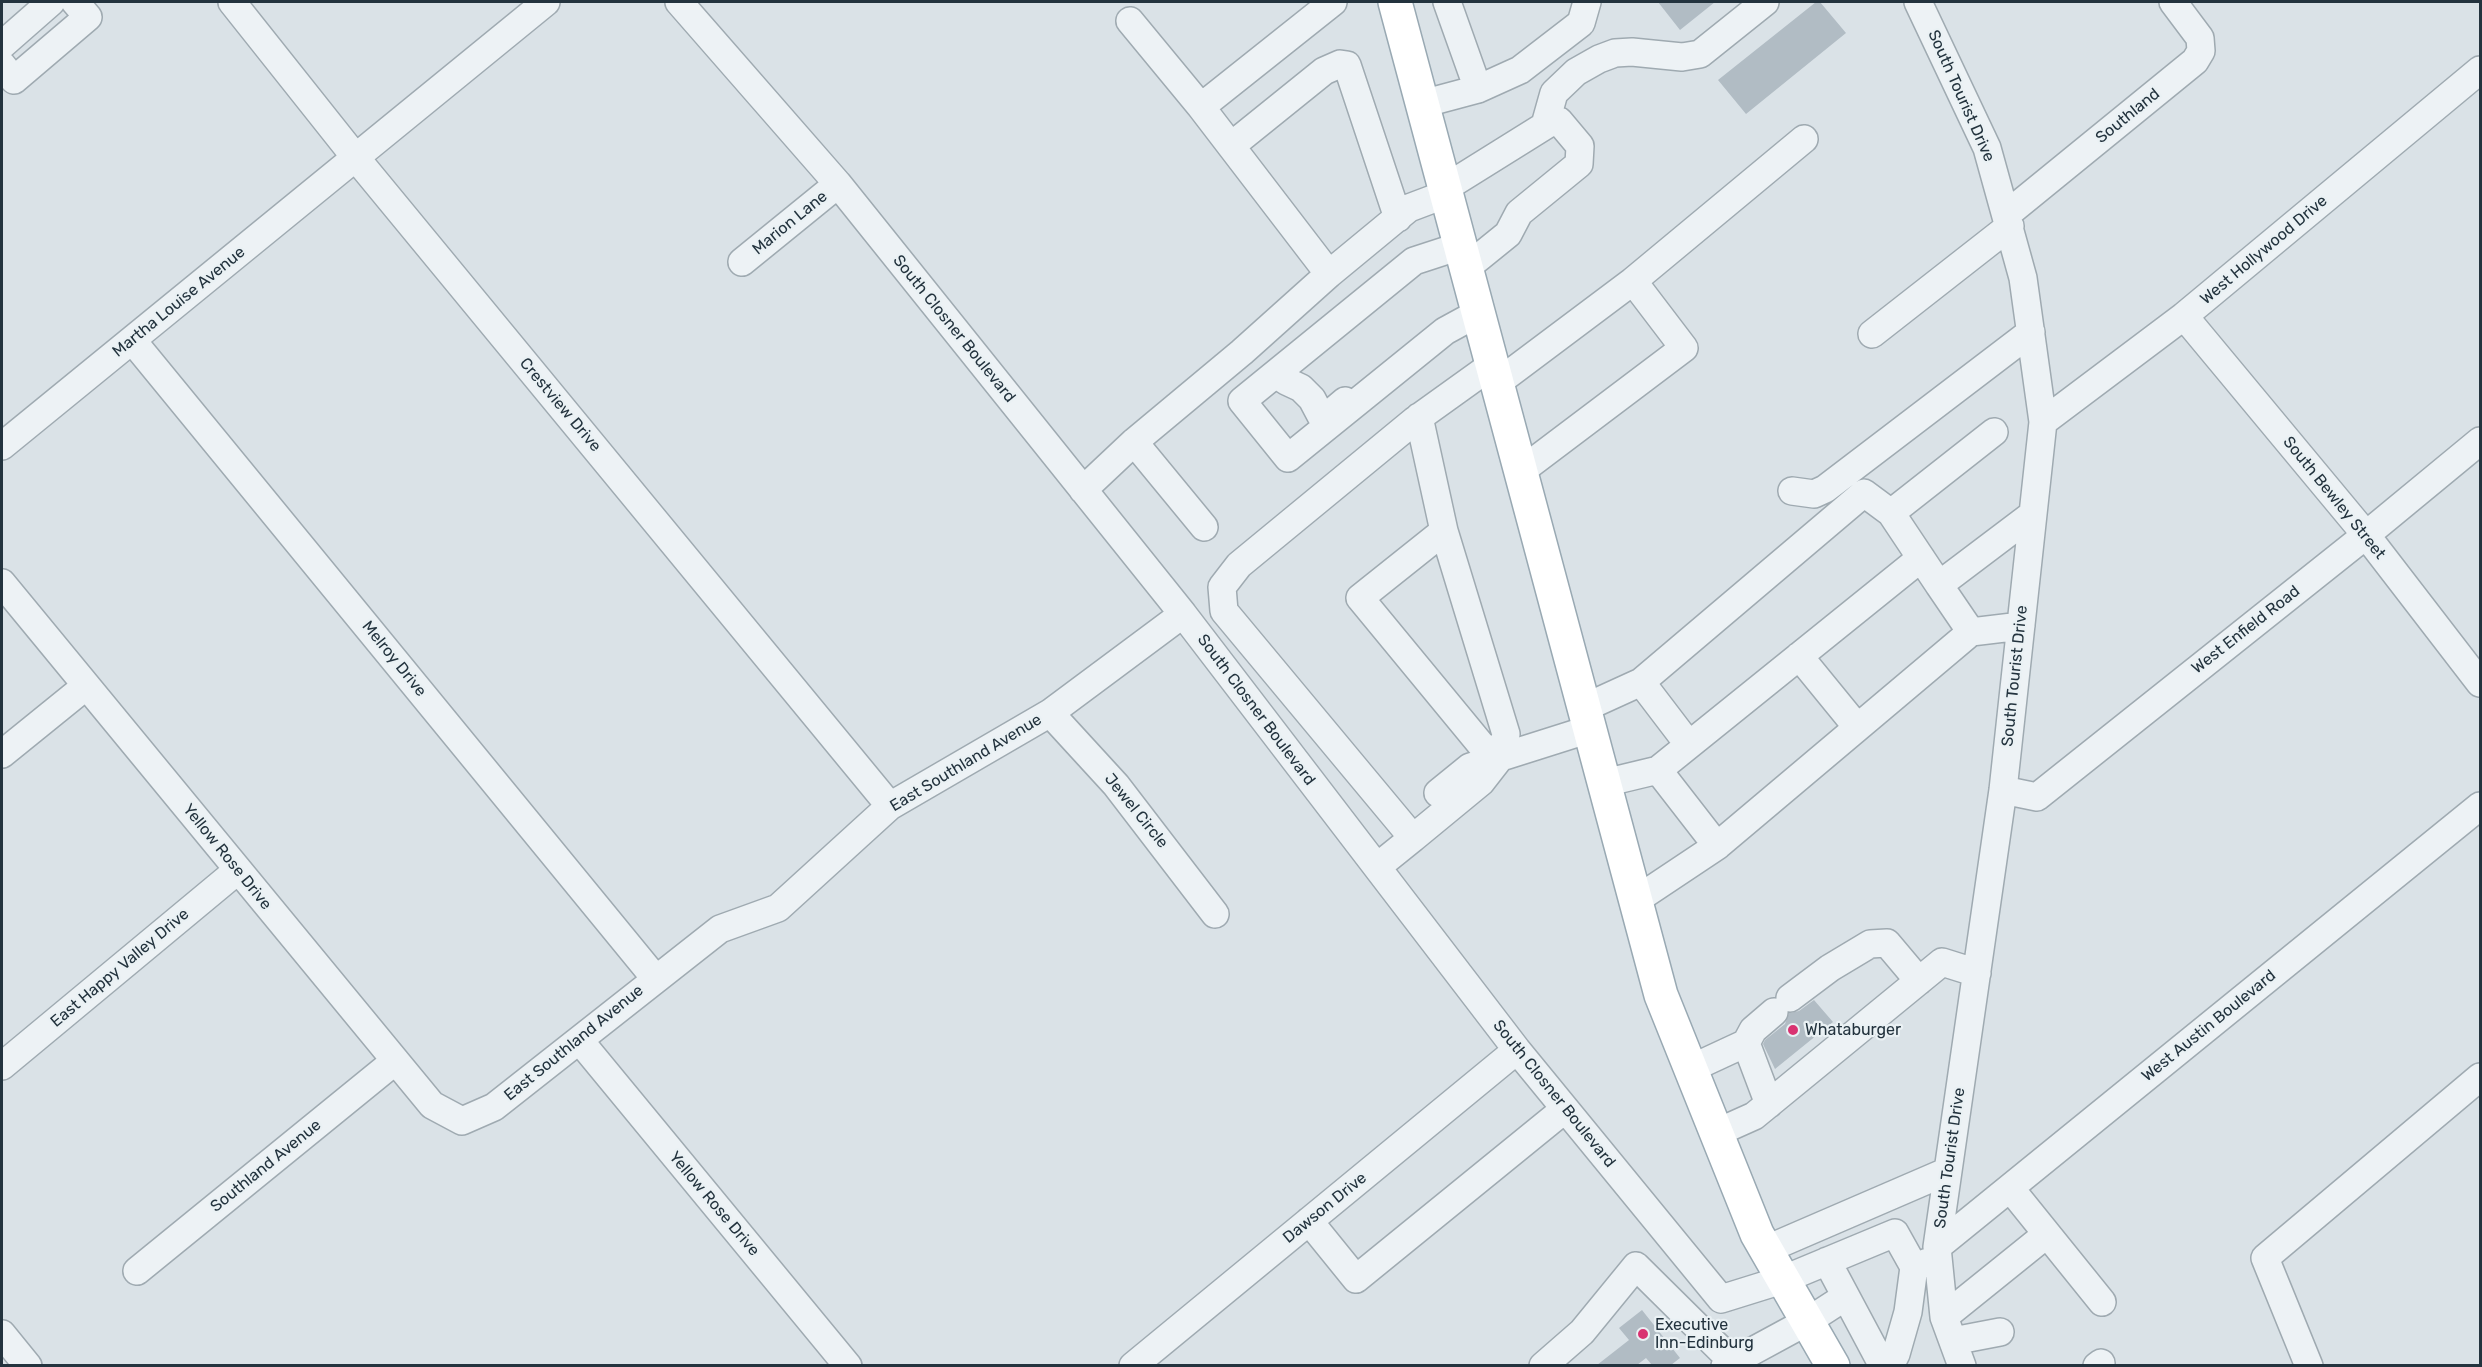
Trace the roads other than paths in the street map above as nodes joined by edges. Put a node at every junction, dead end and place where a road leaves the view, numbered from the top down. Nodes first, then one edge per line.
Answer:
1 (51, 2) edge
2 (75, 2) edge
3 (232, 2) edge
4 (546, 2) edge
5 (679, 2) edge
6 (1333, 2) edge
7 (1396, 2) edge
8 (1447, 2) edge
9 (1587, 2) edge
10 (1765, 2) edge
11 (1918, 2) edge
12 (2173, 2) edge
13 (1130, 21) dead end
14 (2, 45) edge
15 (2, 65) edge
16 (2481, 70) edge
17 (1478, 89) junction
18 (1422, 104) junction
19 (1201, 107) junction
20 (1545, 125) junction
21 (1804, 139) dead end
22 (1231, 146) junction
23 (356, 158) junction
24 (838, 184) junction
25 (1446, 191) junction
26 (1398, 218) junction
27 (2008, 220) junction
28 (1463, 257) junction
29 (742, 262) dead end
30 (1329, 274) junction
31 (1633, 281) junction
32 (1478, 313) junction
33 (2184, 316) junction
34 (2031, 332) junction
35 (1872, 334) dead end
36 (132, 340) junction
37 (1418, 352) junction
38 (1219, 371) junction
39 (1286, 373) junction
40 (1495, 374) junction
41 (1242, 401) junction
42 (1419, 417) junction
43 (2043, 422) junction
44 (1994, 432) dead end
45 (2481, 441) edge
46 (1134, 442) junction
47 (2, 446) edge
48 (1521, 471) junction
49 (1083, 490) junction
50 (1792, 491) dead end
51 (1891, 513) junction
52 (2033, 514) junction
53 (1204, 527) dead end
54 (1444, 531) junction
55 (2366, 535) junction
56 (1921, 558) junction
57 (2, 583) edge
58 (1940, 585) junction
59 (1183, 614) junction
60 (2021, 626) junction
61 (1971, 632) junction
62 (1799, 656) junction
63 (1641, 682) junction
64 (2481, 683) edge
65 (86, 686) junction
66 (1050, 713) junction
67 (1587, 718) junction
68 (1857, 728) junction
69 (1689, 745) junction
70 (2, 754) edge
71 (1502, 755) junction
72 (1658, 770) junction
73 (1604, 783) junction
74 (2003, 790) junction
75 (890, 806) junction
76 (2481, 806) edge
77 (1407, 831) junction
78 (1717, 846) junction
79 (1377, 867) junction
80 (238, 870) junction
81 (1635, 900) junction
82 (1215, 914) dead end
83 (1977, 973) junction
84 (656, 978) junction
85 (1919, 981) junction
86 (580, 1041) junction
87 (1746, 1044) junction
88 (1517, 1050) junction
89 (396, 1061) junction
90 (2, 1066) edge
91 (1690, 1069) junction
92 (2481, 1077) edge
93 (1769, 1104) junction
94 (1565, 1109) junction
95 (462, 1121) joint
96 (1716, 1133) junction
97 (1948, 1171) junction
98 (2010, 1188) junction
99 (1309, 1221) junction
100 (2047, 1234) junction
101 (1765, 1250) junction
102 (1930, 1258) junction
103 (1827, 1261) junction
104 (137, 1271) dead end
105 (1782, 1280) junction
106 (1845, 1297) junction
107 (2102, 1302) dead end
108 (1808, 1322) junction
109 (2000, 1332) dead end
110 (2, 1334) edge
111 (1953, 1341) edge
112 (1728, 1363) edge
113 (28, 1365) edge
114 (848, 1365) edge
115 (1133, 1365) edge
116 (1543, 1365) edge
117 (1833, 1365) edge
118 (1883, 1365) edge
119 (1890, 1365) edge
120 (2309, 1365) edge

1 - 14 street
2 - 15 street
3 - 23 street, Crestview Drive
4 - 23 street, Martha Louise Avenue
5 - 24 street, South Closner Boulevard
6 - 19 street
7 - 18 main road
8 - 17 street
9 - 17 street
10 - 20 street
11 - 27 street, South Tourist Drive
12 - 27 street, Southland
13 - 19 street
16 - 33 street, West Hollywood Drive
17 - 18 street
18 - 25 main road
19 - 22 street
20 - 25 street
20 - 28 street
21 - 31 street
22 - 26 street
22 - 30 street
23 - 36 street, Martha Louise Avenue
23 - 75 street, Crestview Drive
24 - 29 street, Marion Lane
24 - 49 street, South Closner Boulevard
25 - 26 street
25 - 28 main road
26 - 30 street
27 - 34 street, South Tourist Drive
27 - 35 street, Southland
28 - 32 main road
28 - 39 street
30 - 38 street
31 - 40 street
31 - 48 street
32 - 37 street
32 - 40 main road
33 - 43 street, West Hollywood Drive
33 - 55 street, South Bewley Street
34 - 43 street, South Tourist Drive
34 - 50 street
36 - 47 street, Martha Louise Avenue
36 - 84 street, Melroy Drive
37 - 39 street
37 - 41 street
38 - 41 street
38 - 46 street
39 - 41 street
40 - 42 street
40 - 48 main road
42 - 54 street
42 - 77 street
43 - 52 street, South Tourist Drive
44 - 51 street
45 - 55 street, West Enfield Road
46 - 49 street
46 - 53 street
48 - 67 main road
49 - 59 street, South Closner Boulevard
51 - 56 street
51 - 63 street
52 - 58 street
52 - 60 street, South Tourist Drive
54 - 71 street
54 - 71 street
55 - 64 street, South Bewley Street
55 - 74 street, West Enfield Road
56 - 58 street
56 - 62 street
57 - 65 street, Yellow Rose Drive
58 - 61 street
59 - 66 street, East Southland Avenue
59 - 79 street, South Closner Boulevard
60 - 61 street
60 - 74 street, South Tourist Drive
61 - 68 street
62 - 68 street
62 - 69 street
63 - 67 street
63 - 69 street
65 - 70 street
65 - 80 street, Yellow Rose Drive
66 - 75 street, East Southland Avenue
66 - 82 street, Jewel Circle
67 - 71 street
67 - 73 main road
68 - 78 street
69 - 72 street
71 - 77 street
72 - 73 street
72 - 78 street
73 - 81 main road
74 - 83 street, South Tourist Drive
75 - 84 street, East Southland Avenue
76 - 98 street, West Austin Boulevard
77 - 79 street
78 - 81 street
79 - 88 street, South Closner Boulevard
80 - 89 street, Yellow Rose Drive
80 - 90 street, East Happy Valley Drive
81 - 91 main road
83 - 85 street
83 - 97 street, South Tourist Drive
84 - 86 street, East Southland Avenue
85 - 87 street
85 - 93 street
86 - 95 street, East Southland Avenue
86 - 114 street, Yellow Rose Drive
87 - 91 street
87 - 93 street
88 - 94 street, South Closner Boulevard
88 - 99 street, Dawson Drive
89 - 95 street, Yellow Rose Drive
89 - 104 street, Southland Avenue
91 - 96 main road
92 - 120 street
93 - 96 street
94 - 99 street
94 - 105 street, South Closner Boulevard
96 - 101 main road
97 - 101 street
97 - 102 street, South Tourist Drive
98 - 100 street
98 - 102 street, West Austin Boulevard
99 - 115 street, Dawson Drive
100 - 107 street
100 - 111 street
101 - 105 main road
102 - 103 street
102 - 111 street, South Tourist Drive
102 - 119 street
103 - 105 street
103 - 106 street
105 - 108 main road
106 - 108 street
106 - 118 street
108 - 112 street
108 - 117 main road
109 - 111 street
110 - 113 street
112 - 116 street

